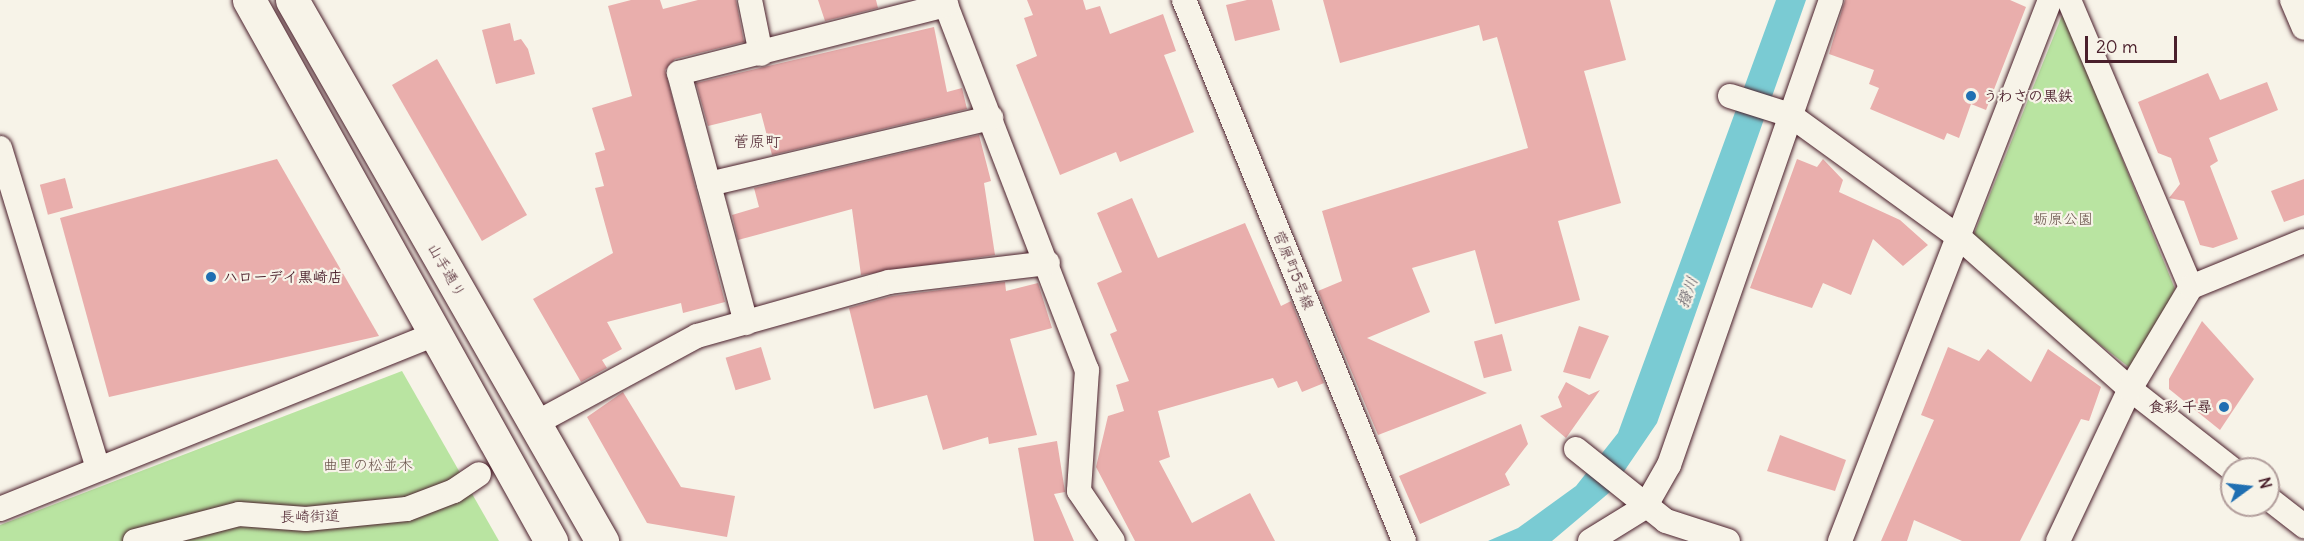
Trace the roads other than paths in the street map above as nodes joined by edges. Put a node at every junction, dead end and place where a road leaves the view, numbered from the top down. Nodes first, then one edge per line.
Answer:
1 (249, 0) edge
2 (292, 0) edge
3 (750, 0) edge
4 (1184, 0) edge
5 (1831, 0) edge
6 (2050, 0) edge
7 (2069, 0) edge
8 (2292, 0) edge
9 (945, 3) edge
10 (2304, 28) edge
11 (762, 54) junction
12 (1730, 96) dead end
13 (1779, 112) junction
14 (991, 118) junction
15 (0, 148) edge
16 (709, 184) junction
17 (1961, 238) junction
18 (2304, 240) edge
19 (1048, 263) junction
20 (2191, 287) junction
21 (746, 323) junction
22 (432, 335) junction
23 (2130, 389) junction
24 (536, 423) junction
25 (1581, 455) dead end
26 (2220, 460) edge
27 (98, 468) junction
28 (479, 474) dead end
29 (1645, 507) junction
30 (2280, 507) edge
31 (0, 509) edge
32 (2304, 526) edge
33 (135, 541) edge
34 (551, 541) edge
35 (602, 541) edge
36 (1113, 541) edge
37 (1404, 541) edge
38 (1590, 541) edge
39 (1728, 541) edge
40 (1840, 541) edge
41 (2058, 541) edge

1 - 22 street
2 - 24 street, 山手通り
3 - 11 street
4 - 37 street, 菅原町5号線
5 - 13 street
6 - 17 street
7 - 20 street
8 - 10 street
9 - 11 street
9 - 14 street
11 - 16 street
12 - 13 street
13 - 17 street
13 - 29 street
14 - 16 street
14 - 19 street
15 - 27 street
16 - 21 street
17 - 23 street
17 - 40 street
18 - 20 street
19 - 21 street
19 - 36 street
20 - 23 street
21 - 24 street
22 - 27 street
22 - 34 street
23 - 26 street
23 - 41 street
24 - 35 street, 山手通り
25 - 29 street
27 - 31 street
28 - 33 street, 長崎街道
29 - 38 street
29 - 39 street
30 - 32 street

